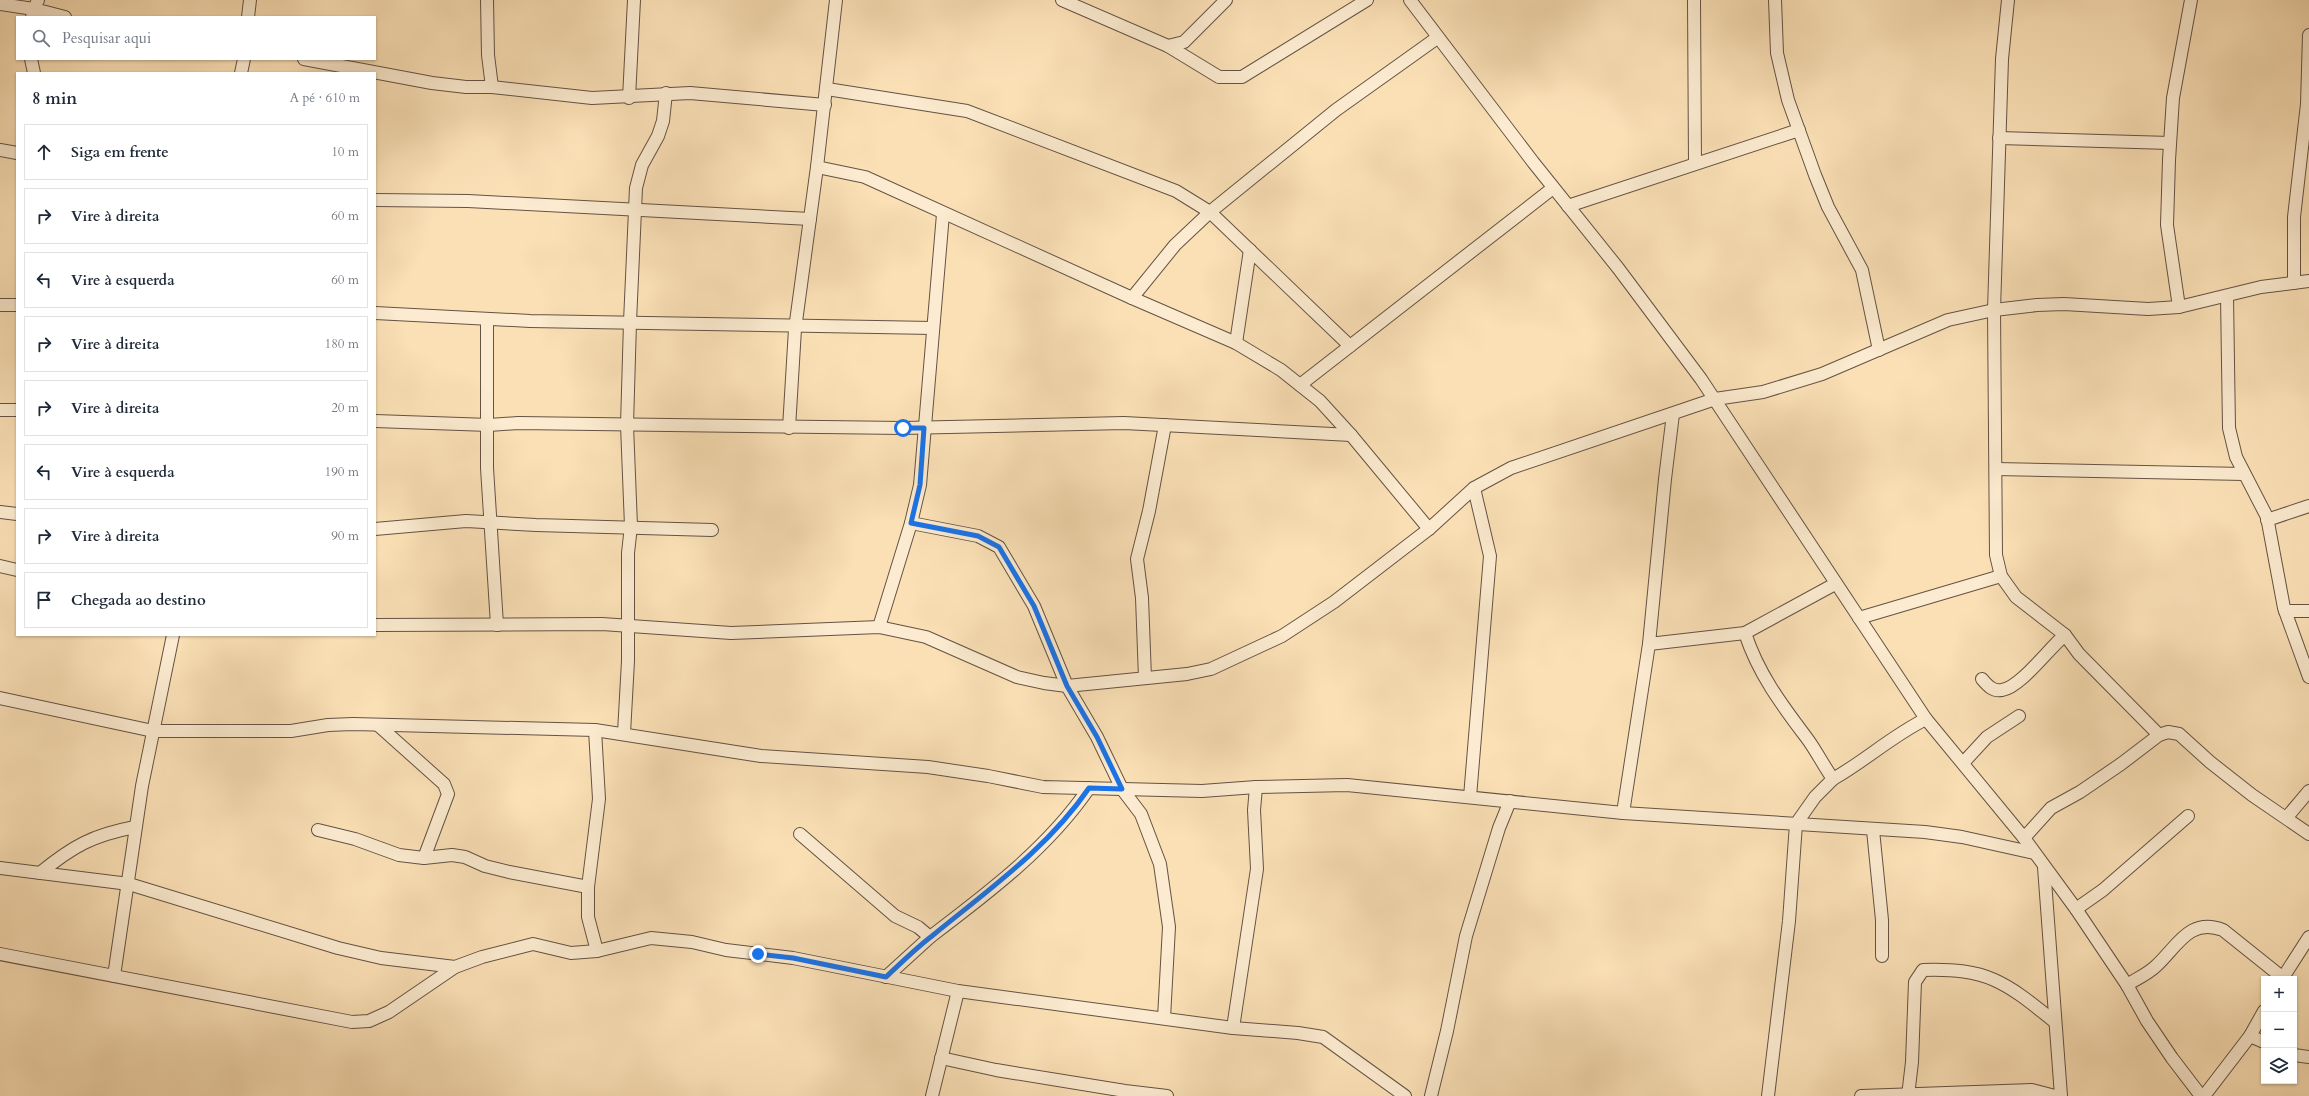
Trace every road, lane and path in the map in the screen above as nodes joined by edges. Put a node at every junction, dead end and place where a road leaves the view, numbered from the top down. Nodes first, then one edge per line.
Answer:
1 (250, 0) edge
2 (487, 0) edge
3 (634, 0) edge
4 (832, 0) edge
5 (836, 0) edge
6 (1062, 0) edge
7 (1226, 0) edge
8 (1367, 0) edge
9 (1410, 0) edge
10 (1694, 0) edge
11 (1775, 0) edge
12 (2008, 0) edge
13 (2191, 0) edge
14 (0, 4) edge
15 (35, 9) edge
16 (61, 16) edge
17 (248, 16) edge
18 (2309, 36) edge
19 (1436, 38) junction
20 (1168, 46) junction
21 (31, 60) edge
22 (244, 60) edge
23 (309, 60) edge
24 (34, 72) edge
25 (241, 72) edge
26 (373, 72) edge
27 (376, 72) edge
28 (492, 87) junction
29 (827, 89) junction
30 (666, 93) junction
31 (629, 98) junction
32 (825, 105) junction
33 (1799, 130) junction
34 (1999, 138) junction
35 (2170, 143) junction
36 (0, 150) edge
37 (16, 153) edge
38 (1695, 163) junction
39 (817, 167) junction
40 (1553, 188) junction
41 (376, 200) edge
42 (1568, 206) junction
43 (635, 210) junction
44 (1210, 212) junction
45 (943, 214) junction
46 (810, 219) junction
47 (1250, 250) junction
48 (2309, 281) edge
49 (2294, 283) junction
50 (2227, 296) junction
51 (1132, 298) junction
52 (0, 304) edge
53 (16, 305) edge
54 (2179, 307) junction
55 (1994, 310) junction
56 (376, 313) edge
57 (487, 319) junction
58 (630, 322) junction
59 (796, 327) junction
60 (933, 328) junction
61 (1236, 343) junction
62 (1350, 346) junction
63 (1880, 350) junction
64 (1300, 385) junction
65 (1715, 399) junction
66 (0, 410) edge
67 (16, 410) edge
68 (1673, 414) junction
69 (376, 421) edge
70 (489, 425) junction
71 (627, 425) junction
72 (1165, 425) junction
73 (789, 428) junction
74 (924, 428) junction
75 (1351, 435) junction
76 (1996, 469) junction
77 (2244, 474) junction
78 (1474, 488) junction
79 (2309, 506) edge
80 (0, 512) edge
81 (16, 514) edge
82 (2268, 520) junction
83 (492, 522) junction
84 (911, 523) junction
85 (631, 526) junction
86 (376, 528) edge
87 (1429, 528) junction
88 (712, 530) dead end
89 (0, 566) edge
90 (16, 570) edge
91 (2001, 576) junction
92 (1835, 584) junction
93 (2285, 611) junction
94 (2309, 611) edge
95 (1859, 618) junction
96 (376, 625) edge
97 (497, 625) junction
98 (628, 625) junction
99 (879, 628) junction
100 (1745, 633) junction
101 (2065, 635) junction
102 (173, 636) edge
103 (1649, 644) junction
104 (2309, 677) edge
105 (1145, 678) junction
106 (1982, 679) dead end
107 (1067, 686) junction
108 (0, 698) edge
109 (2018, 716) dead end
110 (1926, 719) junction
111 (378, 725) junction
112 (595, 730) junction
113 (153, 731) junction
114 (624, 733) junction
115 (2159, 734) junction
116 (1963, 763) junction
117 (1832, 779) junction
118 (1256, 787) junction
119 (1089, 788) junction
120 (1122, 789) junction
121 (2309, 791) edge
122 (1470, 797) junction
123 (1510, 801) junction
124 (1624, 813) junction
125 (2188, 816) dead end
126 (2287, 817) junction
127 (1796, 824) junction
128 (135, 826) junction
129 (318, 830) dead end
130 (1873, 830) junction
131 (800, 834) dead end
132 (2309, 834) edge
133 (2024, 838) junction
134 (2034, 853) junction
135 (424, 858) junction
136 (2044, 867) junction
137 (0, 868) edge
138 (40, 873) junction
139 (128, 884) junction
140 (588, 887) junction
141 (2076, 909) junction
142 (930, 937) junction
143 (2309, 937) edge
144 (596, 951) junction
145 (0, 954) edge
146 (1882, 956) dead end
147 (455, 967) junction
148 (114, 976) junction
149 (2280, 976) edge
150 (2284, 976) edge
151 (886, 977) junction
152 (2127, 985) junction
153 (958, 990) junction
154 (2263, 1012) edge
155 (1164, 1018) junction
156 (2054, 1022) junction
157 (1233, 1028) junction
158 (2250, 1036) junction
159 (2261, 1041) edge
160 (2297, 1056) edge
161 (2309, 1057) edge
162 (940, 1058) junction
163 (1908, 1095) edge
164 (932, 1096) edge
165 (1167, 1096) edge
166 (1405, 1096) edge
167 (1431, 1096) edge
168 (1768, 1096) edge
169 (1861, 1096) edge
170 (2055, 1096) edge
171 (2061, 1096) edge
172 (2202, 1096) edge

1 - 17 street
2 - 28 street
3 - 31 street
4 - 5 street
5 - 29 street
6 - 20 street
7 - 20 street
8 - 20 street
9 - 19 street
10 - 38 street
11 - 33 street
12 - 34 street
13 - 35 street
14 - 15 street
15 - 16 street
18 - 49 street
19 - 40 street
19 - 44 street
21 - 24 street
22 - 25 street
23 - 26 street
27 - 28 street
28 - 31 street
29 - 32 street
29 - 44 street
30 - 31 street
30 - 32 street
30 - 43 street
32 - 39 street
33 - 38 street
33 - 63 street
34 - 35 street
34 - 55 street
35 - 54 street
36 - 37 street
38 - 42 street
39 - 45 street
39 - 46 street
40 - 42 street
40 - 62 street
41 - 43 street
42 - 65 street
43 - 46 street
43 - 58 street
44 - 47 street
44 - 51 street
45 - 51 street
45 - 60 street
46 - 59 street
47 - 61 street
47 - 62 street
48 - 49 street
49 - 50 street
50 - 54 street
50 - 77 street
51 - 61 street
52 - 53 street
54 - 55 street
55 - 63 street
55 - 76 street
56 - 57 street
57 - 58 street
57 - 70 street
58 - 59 street
58 - 71 street
59 - 60 street
59 - 73 street
60 - 74 street
61 - 64 street
62 - 64 street
63 - 65 street
64 - 75 street
65 - 68 street
65 - 92 street
66 - 67 street
68 - 78 street
68 - 103 street
69 - 70 street
70 - 71 street
70 - 83 street
71 - 73 street
71 - 85 street
72 - 74 street
72 - 75 street
72 - 105 street
73 - 74 street
74 - 84 street
75 - 87 street
76 - 77 street
76 - 91 street
77 - 82 street
78 - 87 street
78 - 122 street
79 - 82 street
80 - 81 street
82 - 93 street
83 - 85 street
83 - 86 street
83 - 97 street
84 - 99 street
84 - 107 street
85 - 88 street
85 - 98 street
87 - 105 street
89 - 90 street
91 - 95 street
91 - 101 street
92 - 95 street
92 - 100 street
93 - 94 street
93 - 104 street
95 - 110 street
96 - 97 street
97 - 98 street
98 - 99 street
98 - 114 street
99 - 107 street
100 - 103 street
100 - 117 street
101 - 106 street
101 - 115 street
102 - 113 street
103 - 124 street
105 - 107 street
107 - 120 street
108 - 113 street
109 - 116 street
110 - 116 street
110 - 117 street
111 - 112 street
111 - 113 street
111 - 135 street
112 - 114 street
112 - 140 street
113 - 128 street
114 - 119 street
115 - 126 street
115 - 133 street
116 - 133 street
117 - 127 street
118 - 120 street
118 - 122 street
118 - 157 street
119 - 120 street
119 - 142 street
120 - 155 street
121 - 126 street
122 - 123 street
123 - 124 street
123 - 167 street
124 - 127 street
125 - 141 street
126 - 132 street
127 - 130 street
127 - 168 street
128 - 138 street
128 - 139 street
129 - 135 street
130 - 134 street
130 - 146 street
131 - 142 street
133 - 134 street
134 - 136 street
135 - 140 street
136 - 141 street
136 - 156 street
137 - 138 street
138 - 139 street
139 - 147 street
139 - 148 street
140 - 144 street
141 - 152 street
142 - 151 street
143 - 150 street
144 - 147 street
144 - 151 street
145 - 148 street
147 - 148 street
149 - 152 street
151 - 153 street
152 - 172 street
153 - 155 street
153 - 162 street
154 - 158 street
155 - 157 street
156 - 163 street
156 - 171 street
157 - 166 street
158 - 159 street
158 - 172 street
160 - 161 street
162 - 164 street
162 - 165 street
163 - 169 street
163 - 170 street

